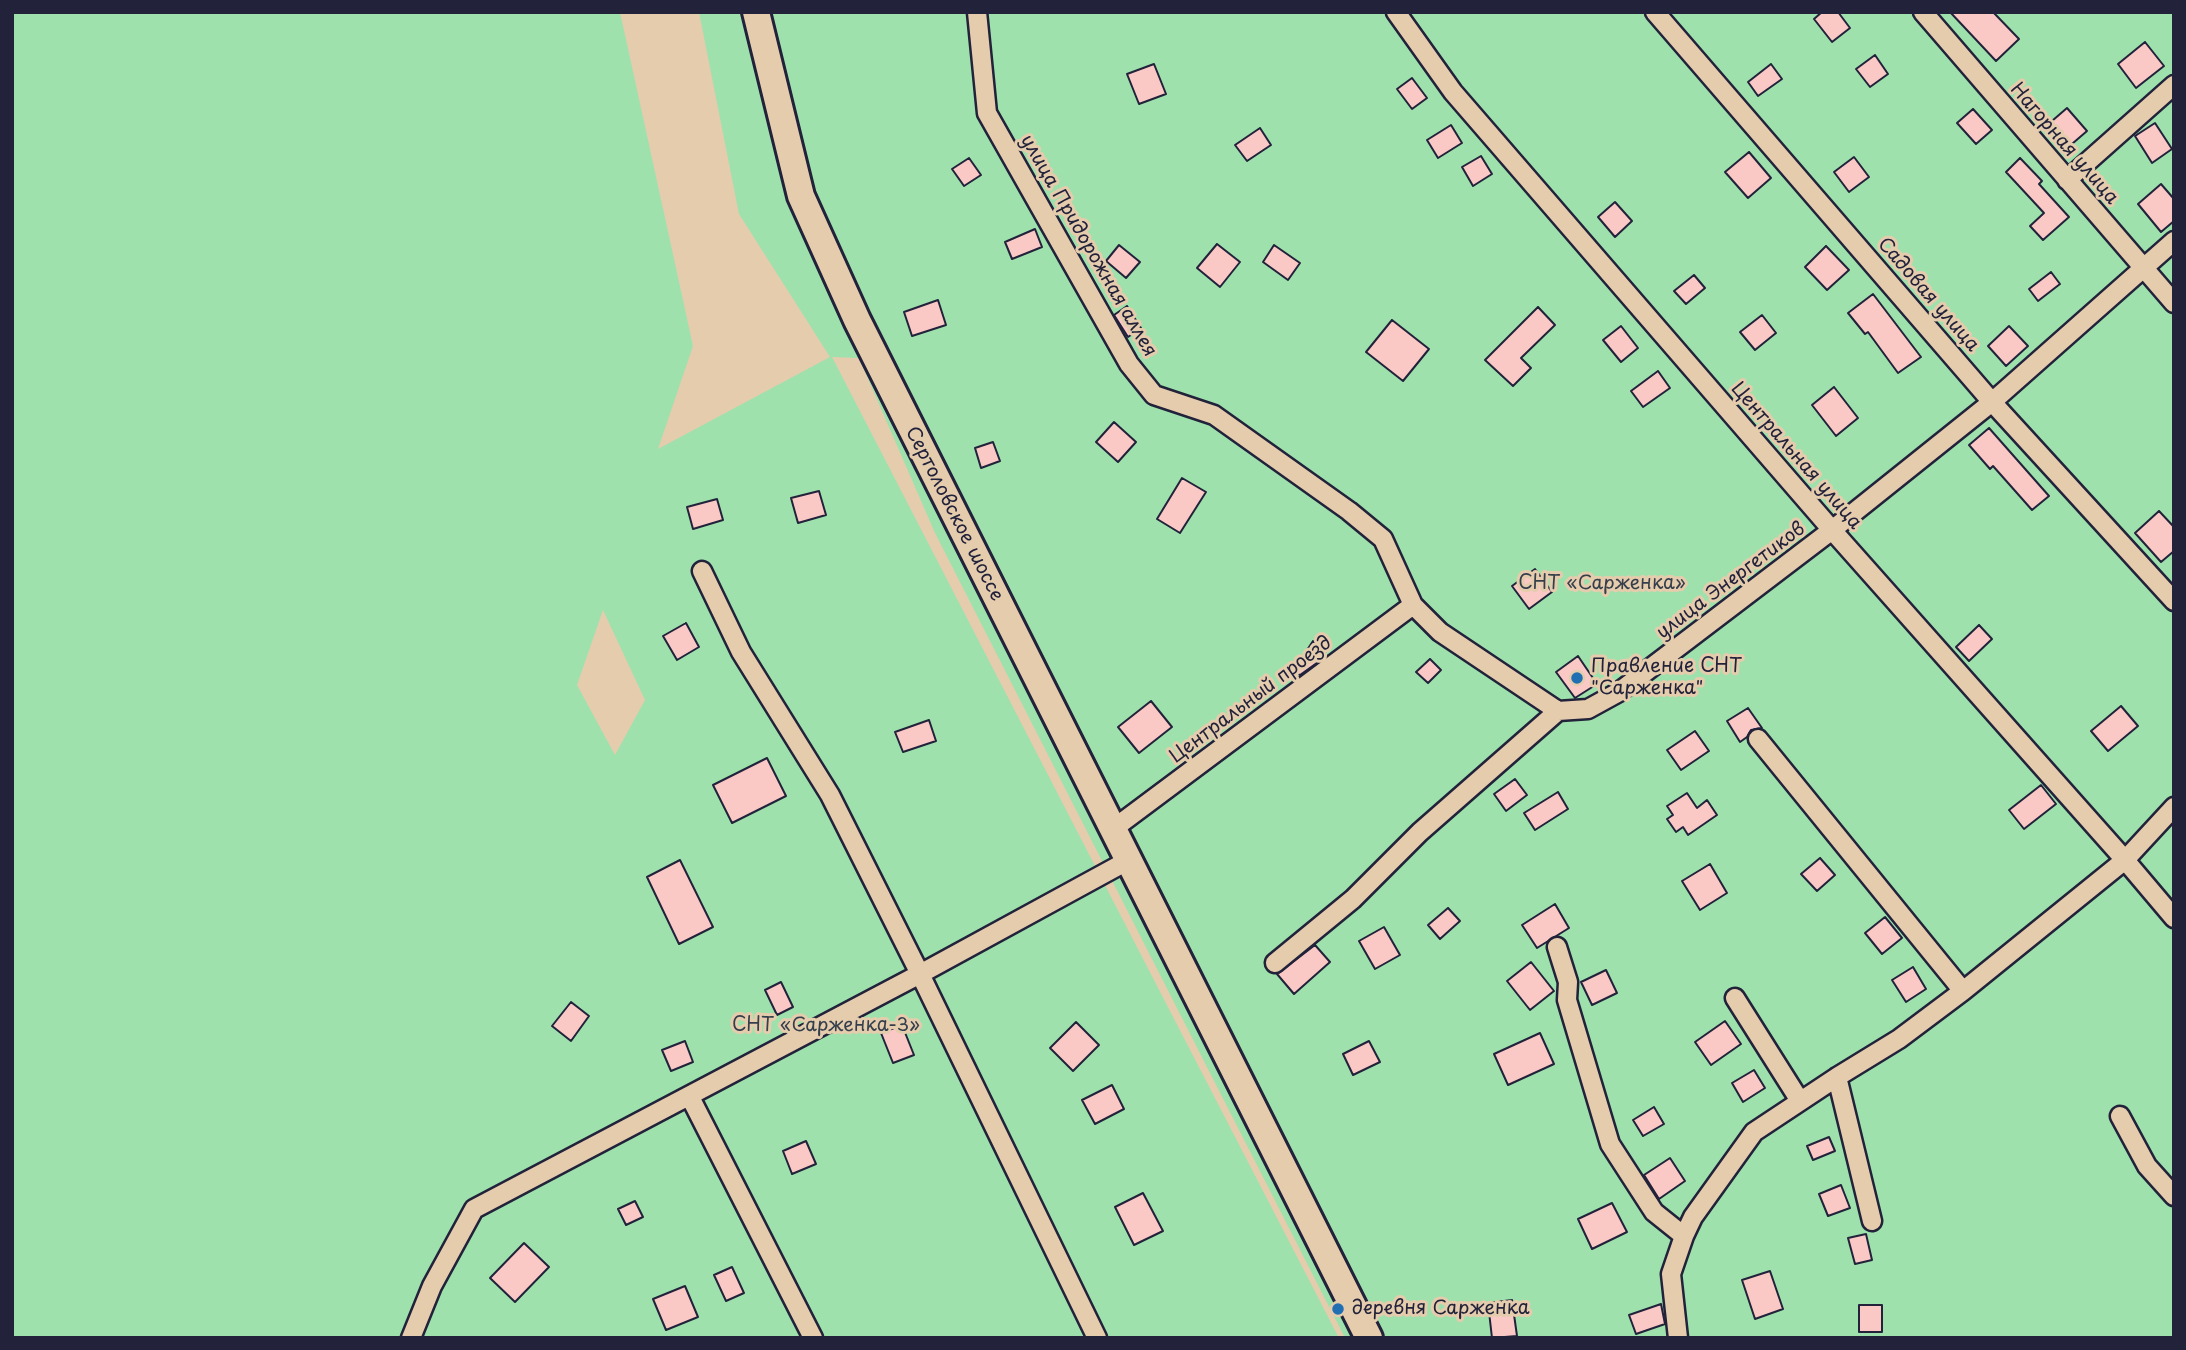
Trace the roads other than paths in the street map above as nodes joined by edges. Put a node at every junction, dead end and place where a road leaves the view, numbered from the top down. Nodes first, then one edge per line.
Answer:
1 (756, 12) edge
2 (977, 12) edge
3 (1396, 12) edge
4 (1656, 12) edge
5 (1923, 12) edge
6 (2174, 85) edge
7 (2067, 180) junction
8 (2174, 241) edge
9 (2143, 268) junction
10 (2174, 303) edge
11 (1992, 402) junction
12 (1832, 530) junction
13 (702, 571) dead end
14 (2174, 601) edge
15 (1413, 605) junction
16 (1558, 711) junction
17 (1758, 739) dead end
18 (2174, 807) edge
19 (1113, 829) junction
20 (1129, 860) junction
21 (2125, 860) junction
22 (2174, 918) edge
23 (1557, 947) dead end
24 (1275, 963) dead end
25 (920, 974) junction
26 (1963, 991) junction
27 (1735, 998) dead end
28 (1837, 1077) junction
29 (690, 1097) junction
30 (1800, 1101) junction
31 (2120, 1116) dead end
32 (2174, 1196) edge
33 (1872, 1221) dead end
34 (1684, 1236) junction
35 (411, 1338) edge
36 (813, 1338) edge
37 (1097, 1338) edge
38 (1369, 1338) edge
39 (1678, 1338) edge

1 - 19 main road, Сертоловское шоссе
2 - 15 street, улица Придорожная аллея
3 - 12 street, Центральная улица
4 - 11 street, Садовая улица
5 - 7 street, Нагорная улица
6 - 7 street
7 - 9 street, Нагорная улица
8 - 9 street, улица Энергетиков
9 - 10 street, Нагорная улица
9 - 11 street, улица Энергетиков
11 - 12 street, улица Энергетиков
11 - 14 street, Садовая улица
12 - 16 street, улица Энергетиков
12 - 21 street, Центральная улица
13 - 25 street
15 - 16 street, улица Придорожная аллея
15 - 19 street, Центральный проезд
16 - 24 street
17 - 26 street
18 - 21 street
19 - 20 main road, Сертоловское шоссе
20 - 25 street
20 - 38 main road, Сертоловское шоссе
21 - 22 street, Центральная улица
21 - 26 street
23 - 34 street
25 - 29 street
25 - 37 street
26 - 28 street
27 - 30 street
28 - 30 street
28 - 33 street
29 - 35 street
29 - 36 street
30 - 34 street
31 - 32 street
34 - 39 street

